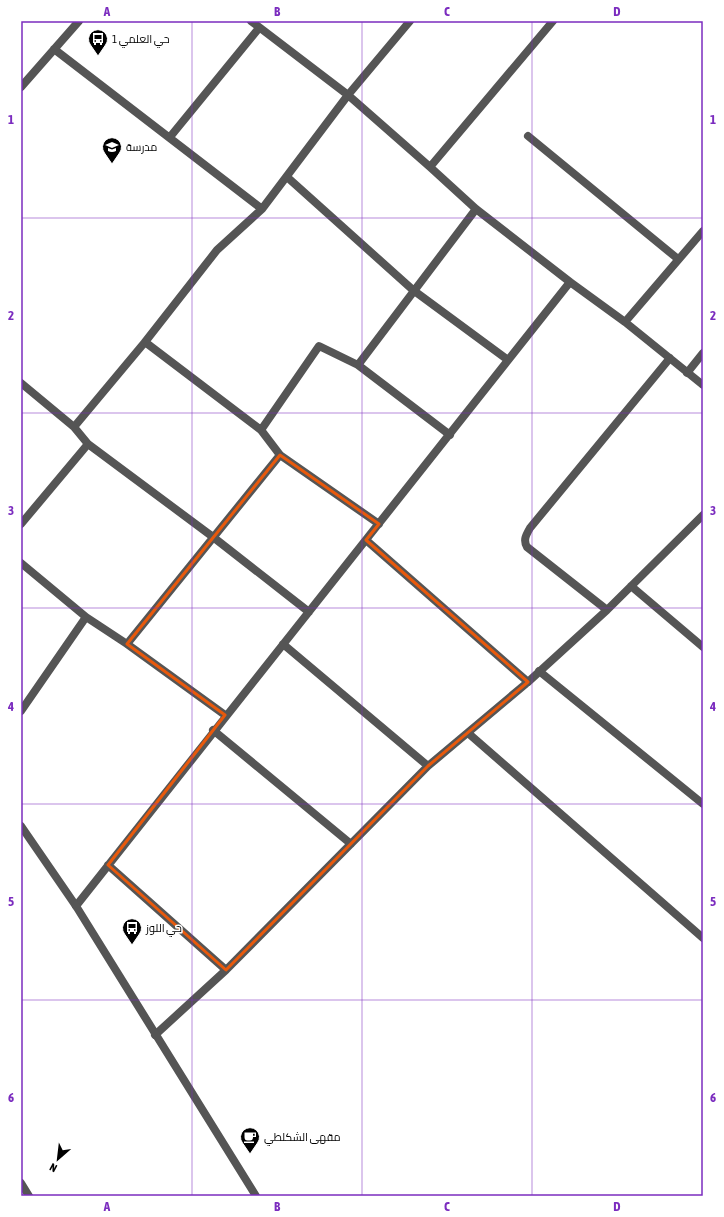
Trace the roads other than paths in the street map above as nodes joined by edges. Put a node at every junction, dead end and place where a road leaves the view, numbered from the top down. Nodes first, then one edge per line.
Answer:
1 (79, 21) edge
2 (251, 21) edge
3 (410, 21) edge
4 (553, 21) edge
5 (259, 28) junction
6 (54, 49) junction
7 (21, 87) edge
8 (348, 96) junction
9 (528, 136) dead end
10 (170, 137) junction
11 (430, 166) junction
12 (287, 177) junction
13 (476, 209) junction
14 (262, 210) junction
15 (703, 231) edge
16 (678, 259) junction
17 (570, 282) junction
18 (413, 290) junction
19 (625, 322) junction
20 (145, 342) junction
21 (703, 353) edge
22 (670, 358) junction
23 (508, 360) junction
24 (358, 365) junction
25 (687, 373) junction
26 (21, 383) edge
27 (703, 385) edge
28 (74, 427) junction
29 (261, 430) junction
30 (450, 435) junction
31 (88, 444) junction
32 (280, 455) junction
33 (703, 515) edge
34 (21, 524) edge
35 (379, 524) junction
36 (700, 524) edge
37 (213, 537) junction
38 (366, 540) junction
39 (21, 563) edge
40 (631, 586) junction
41 (607, 610) junction
42 (309, 612) junction
43 (86, 617) junction
44 (127, 644) junction
45 (283, 644) junction
46 (703, 647) edge
47 (539, 671) junction
48 (528, 682) junction
49 (21, 710) edge
50 (225, 715) junction
51 (213, 730) junction
52 (468, 733) junction
53 (428, 766) junction
54 (703, 804) edge
55 (23, 831) edge
56 (351, 844) junction
57 (108, 865) junction
58 (76, 906) junction
59 (703, 938) edge
60 (226, 970) junction
61 (155, 1035) junction
62 (21, 1183) edge
63 (29, 1196) edge
64 (256, 1196) edge

1 - 6 street
2 - 5 street
3 - 8 street
4 - 11 street
5 - 8 street
5 - 10 street
6 - 7 street
6 - 10 street
8 - 11 street
8 - 12 street
9 - 16 street
10 - 14 street
11 - 13 street
12 - 14 street
12 - 18 street
13 - 17 street
13 - 18 street
14 - 20 street
15 - 16 street
16 - 19 street
17 - 19 street
17 - 23 street
18 - 23 street
18 - 24 street
19 - 22 street
20 - 28 street
20 - 29 street
21 - 25 street
22 - 25 street
22 - 41 street
23 - 30 street
24 - 29 street
24 - 30 street
25 - 27 street
26 - 28 street
28 - 31 street
29 - 32 street
30 - 35 street
31 - 34 street
31 - 37 street
32 - 35 street
32 - 37 street
33 - 36 street
35 - 38 street
36 - 40 street
37 - 42 street
37 - 44 street
38 - 42 street
38 - 48 street
39 - 43 street
40 - 41 street
40 - 46 street
41 - 47 street
42 - 45 street
43 - 44 street
43 - 49 street
44 - 50 street
45 - 50 street
45 - 53 street
47 - 48 street
47 - 54 street
48 - 52 street
50 - 51 street
51 - 56 street
51 - 57 street
52 - 53 street
52 - 59 street
53 - 56 street
55 - 58 street
56 - 60 street
57 - 58 street
57 - 60 street
58 - 61 street
60 - 61 street
61 - 64 street
62 - 63 street

